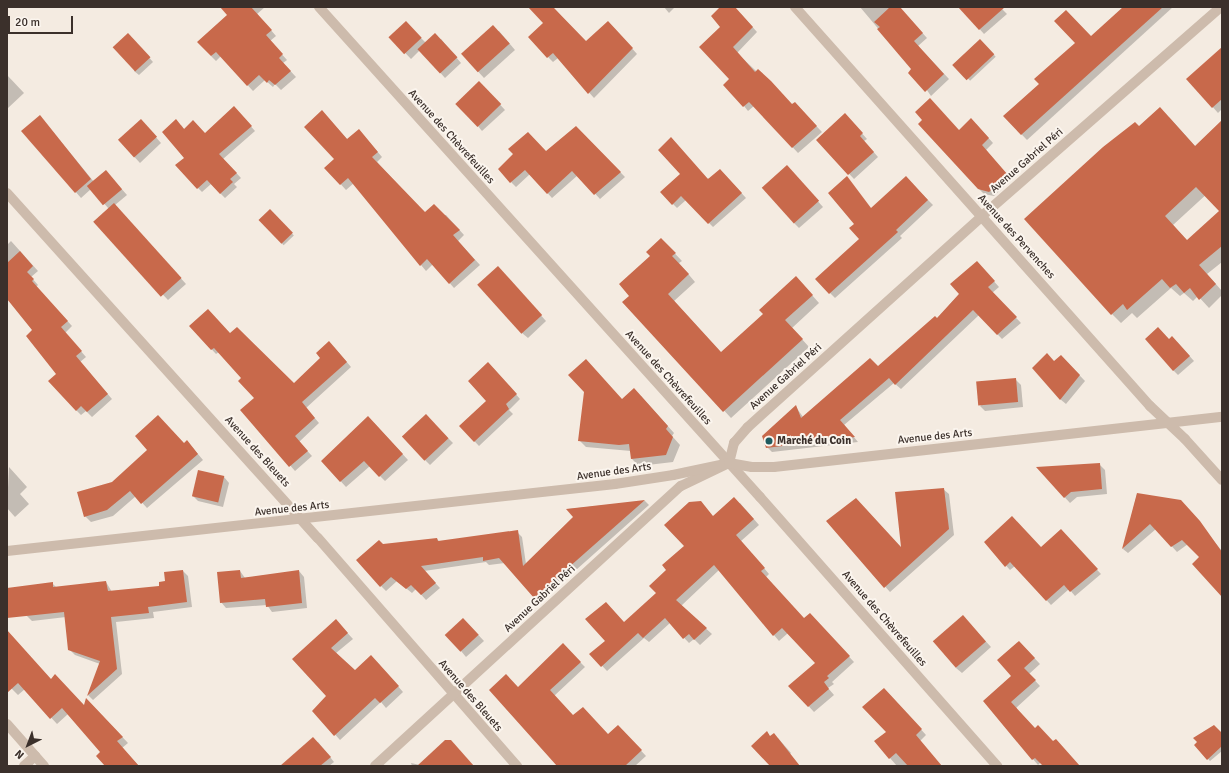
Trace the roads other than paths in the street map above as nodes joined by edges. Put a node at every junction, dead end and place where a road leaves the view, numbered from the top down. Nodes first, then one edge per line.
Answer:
1 (319, 7) edge
2 (795, 7) edge
3 (1221, 7) edge
4 (7, 193) edge
5 (982, 216) junction
6 (1222, 417) edge
7 (1168, 423) junction
8 (729, 462) junction
9 (1222, 480) edge
10 (302, 520) junction
11 (7, 552) edge
12 (453, 695) junction
13 (7, 724) edge
14 (35, 756) junction
15 (24, 766) edge
16 (44, 766) edge
17 (375, 766) edge
18 (517, 766) edge
19 (997, 766) edge

1 - 8 street, Avenue des Chèvrefeuilles
2 - 5 street, Avenue des Pervenches
3 - 5 street, Avenue Gabriel Péri
4 - 10 street, Avenue des Bleuets
5 - 7 street, Avenue des Pervenches
5 - 8 street, Avenue Gabriel Péri
6 - 7 street, Avenue des Arts
7 - 8 street, Avenue des Arts
7 - 9 street, Avenue des Pervenches
8 - 10 street, Avenue des Arts
8 - 12 street, Avenue Gabriel Péri
8 - 19 street, Avenue des Chèvrefeuilles
10 - 11 street, Avenue des Arts
10 - 12 street, Avenue des Bleuets
12 - 17 street, Avenue Gabriel Péri
12 - 18 street, Avenue des Bleuets
13 - 14 street
14 - 15 street
14 - 16 street

